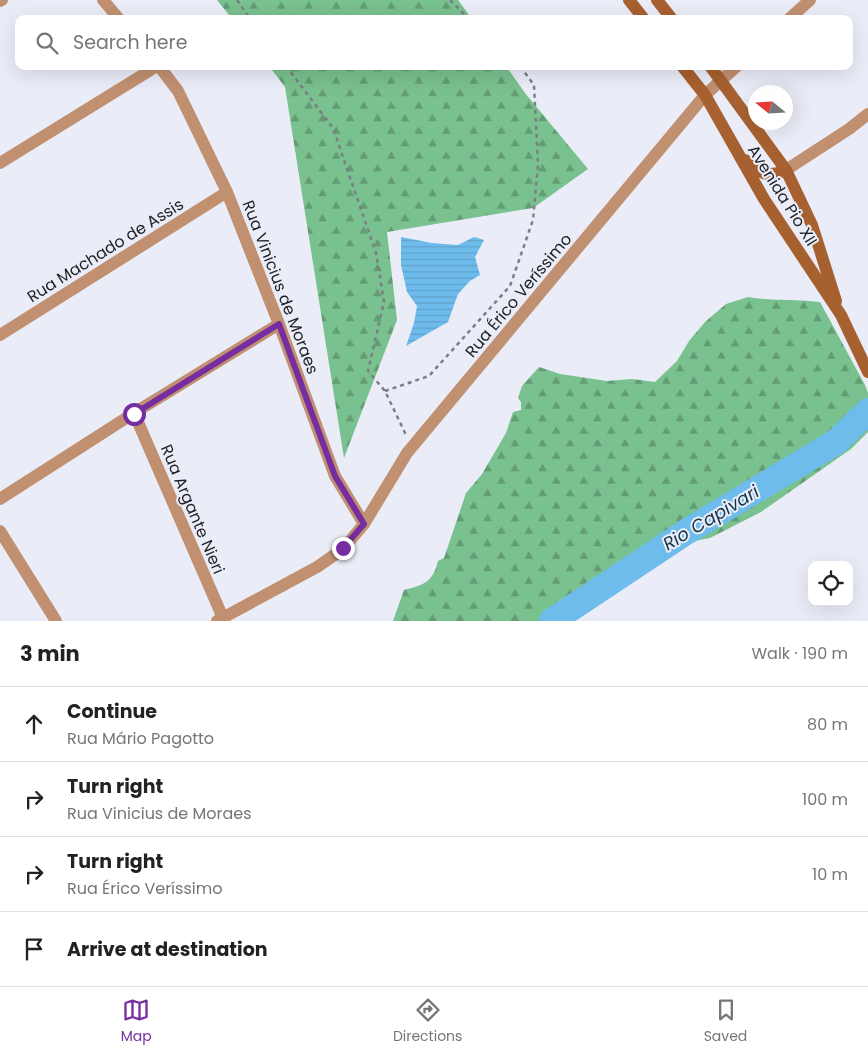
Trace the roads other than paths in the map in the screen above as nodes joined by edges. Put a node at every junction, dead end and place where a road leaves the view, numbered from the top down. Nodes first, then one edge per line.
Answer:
1 (103, 0) edge
2 (630, 0) edge
3 (657, 0) edge
4 (810, 0) edge
5 (116, 15) edge
6 (641, 15) edge
7 (669, 15) edge
8 (793, 15) edge
9 (151, 70) edge
10 (161, 70) edge
11 (685, 70) edge
12 (713, 70) edge
13 (732, 70) edge
14 (721, 80) junction
15 (705, 96) junction
16 (868, 114) edge
17 (740, 155) junction
18 (0, 163) edge
19 (786, 170) junction
20 (227, 192) junction
21 (841, 315) junction
22 (279, 324) junction
23 (0, 335) edge
24 (868, 372) edge
25 (134, 414) junction
26 (0, 500) edge
27 (364, 524) junction
28 (0, 531) edge
29 (220, 619) edge
30 (56, 621) edge

1 - 5 street
2 - 6 main road
3 - 7 main road
4 - 8 street
9 - 18 street
10 - 20 street, Rua Vinicius de Moraes
11 - 15 main road, Avenida Pio XII
12 - 14 main road, Avenida Pio XII
13 - 14 street, Rua Érico Veríssimo
14 - 15 street, Rua Érico Veríssimo
14 - 19 main road, Avenida Pio XII
15 - 17 main road, Avenida Pio XII
15 - 27 street, Rua Érico Veríssimo
16 - 19 street
17 - 19 main road
17 - 21 main road, Avenida Pio XII
19 - 21 main road, Avenida Pio XII
20 - 22 street, Rua Vinicius de Moraes
20 - 23 street, Rua Machado de Assis
21 - 24 main road, Avenida Pio XII
22 - 25 street
22 - 27 street, Rua Vinicius de Moraes
25 - 26 street
25 - 29 street, Rua Argante Nieri
27 - 29 street, Rua Érico Veríssimo
28 - 30 street

